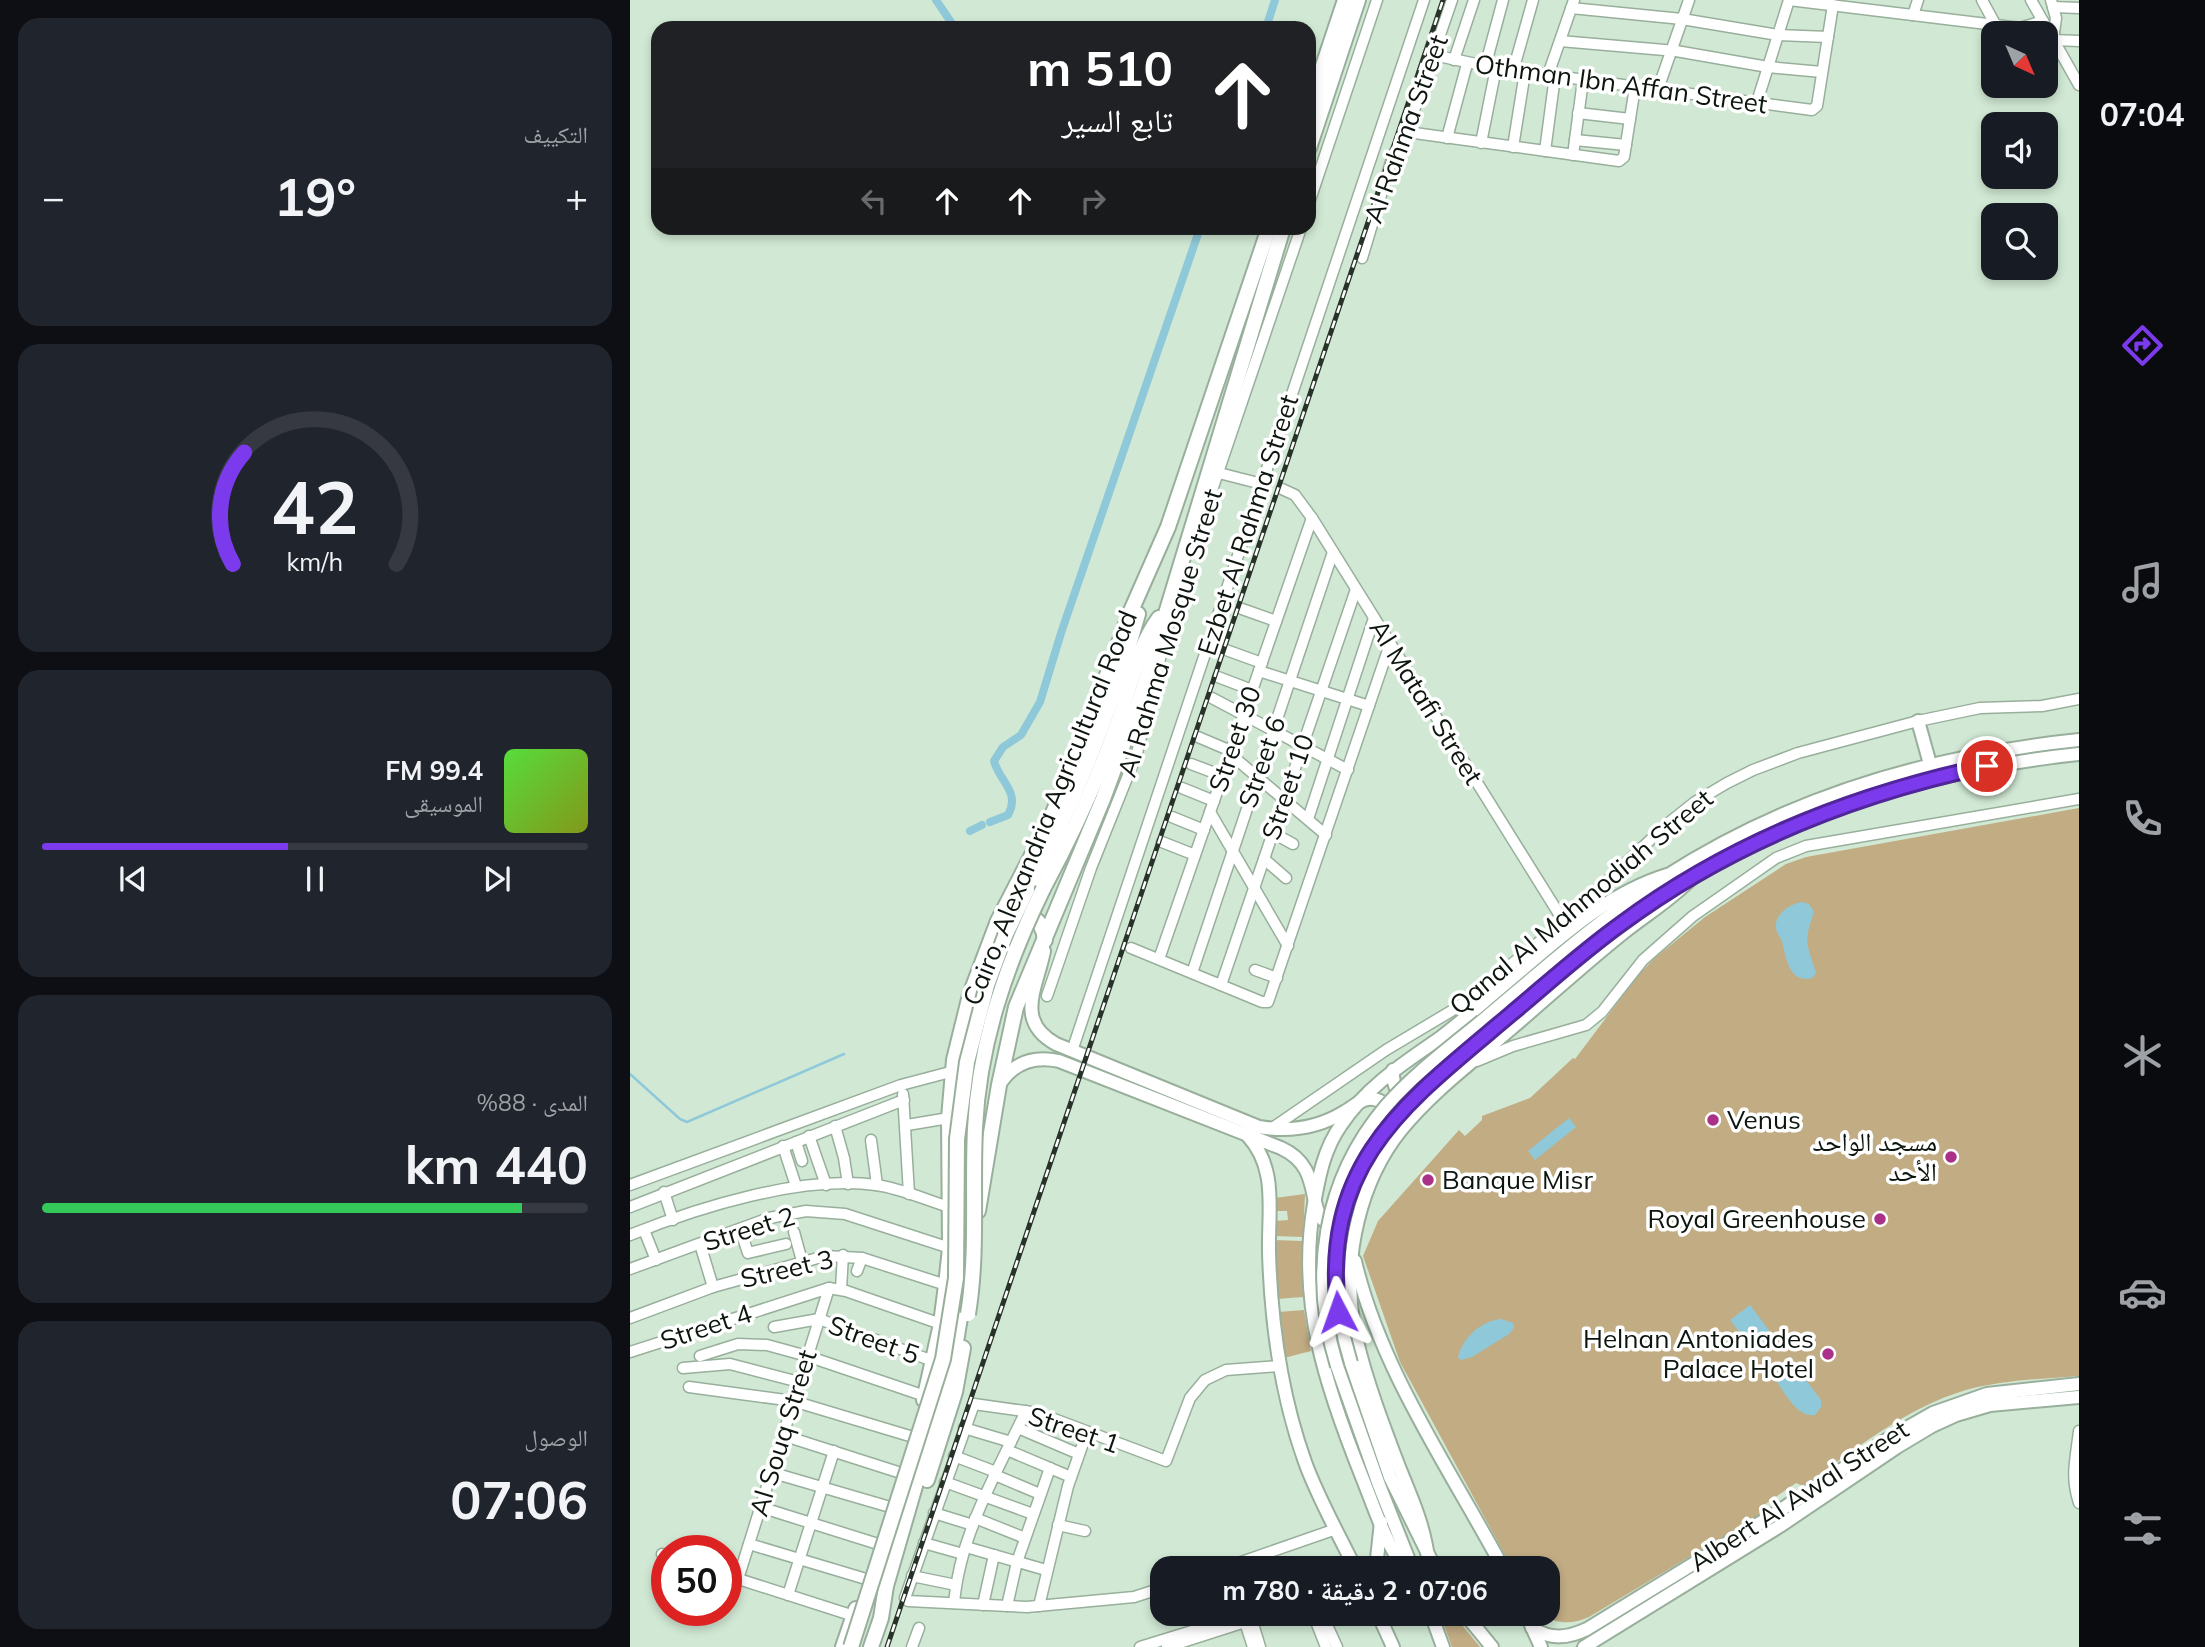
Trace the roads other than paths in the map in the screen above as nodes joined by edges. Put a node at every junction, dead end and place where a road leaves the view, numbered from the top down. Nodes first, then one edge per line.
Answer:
1 (1345, 0) edge
2 (1358, 0) edge
3 (1377, 0) edge
4 (1424, 0) edge
5 (1452, 0) edge
6 (1474, 0) edge
7 (1503, 0) edge
8 (1533, 0) edge
9 (1689, 0) edge
10 (1789, 0) edge
11 (1888, 0) edge
12 (1917, 0) edge
13 (1982, 0) edge
14 (2031, 0) edge
15 (1821, 2) edge
16 (1572, 4) edge
17 (1856, 4) edge
18 (2052, 4) edge
19 (1833, 5) junction
20 (2079, 8) edge
21 (1884, 11) junction
22 (1913, 15) junction
23 (1682, 19) junction
24 (1993, 21) edge
25 (2043, 21) edge
26 (2056, 21) edge
27 (1981, 22) edge
28 (1778, 35) junction
29 (1828, 37) junction
30 (2058, 40) edge
31 (1560, 41) junction
32 (2079, 41) edge
33 (2058, 46) edge
34 (1671, 50) junction
35 (1433, 55) junction
36 (1454, 60) junction
37 (1467, 64) junction
38 (2074, 66) edge
39 (1490, 67) junction
40 (1768, 67) junction
41 (1513, 71) junction
42 (1525, 72) junction
43 (1822, 72) junction
44 (1552, 76) junction
45 (1583, 80) junction
46 (2079, 85) edge
47 (1316, 87) edge
48 (1635, 87) junction
49 (1658, 89) junction
50 (1756, 102) junction
51 (1578, 113) junction
52 (1630, 119) junction
53 (1316, 127) edge
54 (1407, 132) junction
55 (1447, 138) junction
56 (1575, 139) junction
57 (1481, 142) junction
58 (1626, 145) junction
59 (1513, 147) junction
60 (1545, 151) junction
61 (1573, 155) junction
62 (1316, 182) edge
63 (1267, 235) edge
64 (1281, 235) edge
65 (1299, 235) edge
66 (1362, 258) dead end
67 (1219, 473) junction
68 (1262, 484) junction
69 (1282, 489) dead end
70 (1312, 518) junction
71 (1333, 552) junction
72 (1152, 565) junction
73 (1356, 589) junction
74 (1166, 607) junction
75 (1242, 609) dead end
76 (1374, 618) junction
77 (1276, 621) junction
78 (1390, 645) junction
79 (1226, 650) dead end
80 (1260, 667) junction
81 (1218, 677) dead end
82 (1289, 681) junction
83 (1252, 690) junction
84 (1321, 691) junction
85 (1212, 698) dead end
86 (1347, 699) junction
87 (2079, 699) edge
88 (1369, 706) junction
89 (1244, 713) junction
90 (1918, 721) junction
91 (1273, 729) junction
92 (1198, 737) dead end
93 (2079, 740) edge
94 (1303, 745) junction
95 (1231, 752) junction
96 (2079, 754) edge
97 (1328, 759) junction
98 (1191, 764) dead end
99 (1930, 764) junction
100 (1348, 770) junction
101 (1223, 776) junction
102 (1257, 777) junction
103 (1182, 788) dead end
104 (2079, 799) edge
105 (1284, 800) junction
106 (1214, 801) junction
107 (1210, 812) junction
108 (1172, 817) dead end
109 (1308, 819) junction
110 (1204, 830) junction
111 (1273, 833) junction
112 (1326, 835) junction
113 (1162, 842) dead end
114 (1293, 844) dead end
115 (1233, 851) junction
116 (1195, 855) junction
117 (1264, 859) junction
118 (1667, 875) junction
119 (1693, 877) junction
120 (1286, 878) dead end
121 (1254, 888) junction
122 (998, 921) junction
123 (1564, 922) junction
124 (1045, 940) junction
125 (1288, 946) junction
126 (1131, 947) dead end
127 (1159, 959) junction
128 (1255, 970) dead end
129 (1192, 973) junction
130 (1277, 978) junction
131 (1221, 985) junction
132 (1048, 996) dead end
133 (1072, 1051) junction
134 (1470, 1064) junction
135 (1394, 1070) junction
136 (954, 1071) junction
137 (901, 1085) junction
138 (999, 1085) junction
139 (904, 1100) junction
140 (1357, 1104) junction
141 (1424, 1106) junction
142 (949, 1118) junction
143 (906, 1125) junction
144 (835, 1126) junction
145 (1271, 1129) junction
146 (1401, 1130) junction
147 (949, 1134) junction
148 (1247, 1135) junction
149 (809, 1136) junction
150 (989, 1139) junction
151 (871, 1140) dead end
152 (796, 1142) junction
153 (783, 1146) junction
154 (802, 1161) dead end
155 (848, 1184) junction
156 (630, 1185) edge
157 (826, 1185) junction
158 (877, 1185) junction
159 (796, 1186) junction
160 (664, 1192) junction
161 (909, 1195) junction
162 (1314, 1202) junction
163 (630, 1207) edge
164 (949, 1207) junction
165 (673, 1220) junction
166 (1357, 1223) junction
167 (740, 1229) junction
168 (644, 1230) junction
169 (794, 1232) dead end
170 (630, 1235) edge
171 (700, 1244) junction
172 (786, 1244) dead end
173 (1309, 1244) junction
174 (950, 1248) junction
175 (1353, 1250) junction
176 (843, 1255) junction
177 (862, 1258) junction
178 (656, 1260) junction
179 (802, 1261) junction
180 (630, 1269) edge
181 (857, 1271) dead end
182 (946, 1285) junction
183 (713, 1287) junction
184 (829, 1288) junction
185 (841, 1289) junction
186 (630, 1318) edge
187 (819, 1319) junction
188 (941, 1324) junction
189 (774, 1327) dead end
190 (630, 1352) edge
191 (700, 1356) dead end
192 (807, 1356) junction
193 (933, 1361) junction
194 (1280, 1366) junction
195 (683, 1368) dead end
196 (799, 1382) junction
197 (2079, 1384) edge
198 (689, 1387) dead end
199 (925, 1396) junction
200 (2079, 1397) edge
201 (793, 1401) junction
202 (1026, 1411) junction
203 (964, 1428) junction
204 (1018, 1428) junction
205 (2079, 1431) edge
206 (1087, 1432) junction
207 (782, 1435) junction
208 (913, 1437) junction
209 (1009, 1446) junction
210 (834, 1451) junction
211 (1079, 1454) junction
212 (954, 1456) junction
213 (1864, 1463) junction
214 (1050, 1468) junction
215 (770, 1472) junction
216 (901, 1472) junction
217 (995, 1474) junction
218 (1071, 1477) junction
219 (945, 1482) junction
220 (822, 1487) junction
221 (1040, 1494) junction
222 (986, 1495) junction
223 (2079, 1503) edge
224 (760, 1507) junction
225 (890, 1507) junction
226 (934, 1513) junction
227 (1033, 1514) junction
228 (974, 1522) junction
229 (1381, 1522) junction
230 (811, 1523) junction
231 (1058, 1525) junction
232 (1336, 1529) junction
233 (1085, 1531) dead end
234 (1025, 1538) junction
235 (924, 1543) junction
236 (749, 1544) junction
237 (878, 1544) junction
238 (965, 1551) junction
239 (993, 1555) junction
240 (1258, 1556) edge
241 (1349, 1556) edge
242 (1377, 1556) edge
243 (1397, 1556) edge
244 (1407, 1556) edge
245 (1429, 1556) edge
246 (1430, 1556) edge
247 (1497, 1556) edge
248 (1717, 1557) junction
249 (799, 1559) junction
250 (1017, 1562) junction
251 (742, 1566) edge
252 (1046, 1570) junction
253 (912, 1577) junction
254 (866, 1579) junction
255 (742, 1580) edge
256 (956, 1586) junction
257 (1150, 1592) edge
258 (788, 1595) junction
259 (954, 1602) junction
260 (983, 1605) junction
261 (1007, 1606) junction
262 (1039, 1606) junction
263 (883, 1611) junction
264 (854, 1616) junction
265 (1225, 1626) edge
266 (1248, 1626) edge
267 (1251, 1626) edge
268 (1318, 1626) edge
269 (1327, 1626) edge
270 (1384, 1626) edge
271 (1435, 1626) edge
272 (1475, 1626) edge
273 (919, 1628) dead end
274 (1532, 1628) joint
275 (1190, 1640) edge
276 (1391, 1645) edge
277 (843, 1647) edge
278 (851, 1647) edge
279 (871, 1647) edge
280 (912, 1647) edge
281 (1140, 1647) edge
282 (1167, 1647) edge
283 (1252, 1647) edge
284 (1260, 1647) edge
285 (1326, 1647) edge
286 (1336, 1647) edge
287 (1443, 1647) edge
288 (1492, 1647) edge
289 (1541, 1647) edge
290 (1584, 1647) edge

1 - 47 highway
2 - 53 highway
3 - 62 street
4 - 68 street, Ezbet Al Rahma Street
5 - 35 street, Al Rahma Street
6 - 36 street
7 - 39 street
8 - 41 street
9 - 23 street
10 - 15 street
10 - 28 street
11 - 21 street
12 - 22 street
13 - 24 street
14 - 25 street
15 - 19 street
16 - 23 street
16 - 31 street
17 - 19 street
17 - 21 street
18 - 20 street
18 - 26 street
19 - 29 street
21 - 22 street
22 - 27 street
23 - 28 street
23 - 34 street
28 - 29 street
28 - 40 street
29 - 43 street
30 - 32 street
31 - 34 street
31 - 44 street
33 - 38 street
34 - 40 street
34 - 49 street
35 - 36 street, Othman Ibn Affan Street
35 - 54 street, Al Rahma Street
36 - 37 street, Othman Ibn Affan Street
37 - 39 street, Othman Ibn Affan Street
37 - 55 street
38 - 46 street
39 - 41 street, Othman Ibn Affan Street
39 - 57 street
40 - 43 street
40 - 50 street
41 - 42 street, Othman Ibn Affan Street
42 - 44 street, Othman Ibn Affan Street
42 - 59 street
43 - 50 street, Othman Ibn Affan Street
44 - 45 street, Othman Ibn Affan Street
44 - 60 street
45 - 48 street, Othman Ibn Affan Street
45 - 51 street
48 - 49 street, Othman Ibn Affan Street
48 - 52 street
49 - 50 street, Othman Ibn Affan Street
51 - 52 street
51 - 56 street
52 - 58 street
54 - 55 street
54 - 66 street, Al Rahma Street
55 - 57 street
56 - 58 street
56 - 61 street
57 - 59 street
58 - 61 street
59 - 60 street
60 - 61 street
63 - 72 highway, Cairo, Alexandria Agricultural Road
64 - 74 highway, Cairo, Alexandria Agricultural Road
65 - 67 street, Al Rahma Mosque Street
67 - 68 street
67 - 132 street, Al Rahma Mosque Street
68 - 133 street, Ezbet Al Rahma Street
69 - 70 street, Al Matafi Street
70 - 71 street, Al Matafi Street
70 - 77 street, Street 30
71 - 73 street, Al Matafi Street
71 - 82 street, Street 6
72 - 122 highway, Cairo, Alexandria Agricultural Road
72 - 278 highway, bridge
73 - 76 street, Al Matafi Street
73 - 84 street, Street 10
74 - 124 highway, Cairo, Alexandria Agricultural Road
74 - 263 highway, bridge
75 - 77 street
76 - 78 street, Al Matafi Street
76 - 86 street
77 - 80 street, Street 30
78 - 88 street
78 - 123 street, Al Matafi Street
79 - 80 street
80 - 82 street
80 - 83 street, Street 30
81 - 83 street
82 - 84 street
82 - 91 street, Street 6
83 - 89 street, Street 30
84 - 86 street
84 - 94 street, Street 10
85 - 89 street
86 - 88 street
86 - 97 street
87 - 90 street, Qanal Al Mahmodiah Street
88 - 100 street
89 - 91 street
89 - 95 street, Street 30
90 - 99 main road
90 - 123 street, Qanal Al Mahmodiah Street
91 - 94 street
91 - 102 street, Street 6
92 - 95 street
93 - 99 main road
94 - 97 street
94 - 105 street, Street 10
95 - 101 street, Street 30
95 - 102 street
96 - 119 main road
97 - 100 street
97 - 109 street
98 - 101 street
99 - 118 main road
100 - 112 street
101 - 106 street, Street 30
102 - 105 street
102 - 115 street, Street 6
103 - 106 street
104 - 134 street
105 - 109 street
105 - 111 street, Street 10
106 - 107 street, Street 30
107 - 110 street, Street 30
107 - 115 street
108 - 110 street
109 - 112 street
110 - 116 street, Street 30
111 - 114 street
111 - 117 street, Street 10
112 - 125 street
113 - 116 street
115 - 121 street
115 - 129 street, Street 6
116 - 127 street, Street 30
117 - 120 street
117 - 121 street, Street 10
118 - 135 main road
118 - 244 main road, bridge
119 - 134 main road
119 - 245 main road, bridge
121 - 125 street
121 - 131 street, Street 10
122 - 124 highway
122 - 136 highway, Cairo, Alexandria Agricultural Road
123 - 145 street, Qanal Al Mahmodiah Street
124 - 133 main road
124 - 138 highway, Cairo, Alexandria Agricultural Road
125 - 130 street
126 - 127 street
127 - 129 street
128 - 130 street
129 - 131 street
130 - 131 street
133 - 145 main road
134 - 141 main road
135 - 140 main road
135 - 141 main road
136 - 137 street
136 - 142 highway, Cairo, Alexandria Agricultural Road
137 - 139 street
137 - 156 street
138 - 148 main road
138 - 150 highway, Cairo, Alexandria Agricultural Road
139 - 143 street
139 - 144 street
140 - 145 main road
140 - 146 main road
140 - 162 main road
141 - 146 main road
142 - 143 street
142 - 147 highway, Cairo, Alexandria Agricultural Road
143 - 161 street
144 - 149 street
144 - 155 street
146 - 166 main road
147 - 150 highway
147 - 164 highway, Cairo, Alexandria Agricultural Road
148 - 162 main road
148 - 194 main road
149 - 152 street
149 - 157 street
150 - 263 highway, Cairo, Alexandria Agricultural Road
151 - 158 street
152 - 153 street
152 - 154 street
153 - 159 street
153 - 160 street
155 - 157 street
155 - 158 street
157 - 159 street
158 - 161 street
159 - 165 street
160 - 163 street
160 - 165 street
161 - 164 street
162 - 166 main road
162 - 173 main road
164 - 174 highway, Cairo, Alexandria Agricultural Road
165 - 168 street
166 - 175 main road
167 - 171 street, Street 2
167 - 172 street
167 - 174 street, Street 2
168 - 170 street
168 - 178 street
169 - 179 street
171 - 178 street, Street 2
171 - 183 street
173 - 175 main road
173 - 229 main road
174 - 182 highway, Cairo, Alexandria Agricultural Road
175 - 246 main road
175 - 247 main road
176 - 177 street, Street 3
176 - 179 street, Street 3
176 - 185 street
177 - 181 street
177 - 182 street, Street 3
178 - 180 street, Street 2
179 - 183 street, Street 3
182 - 188 highway, Cairo, Alexandria Agricultural Road
183 - 186 street, Street 3
184 - 185 street, Street 4
184 - 187 street, Al Souq Street
184 - 190 street, Street 4
185 - 188 street, Street 4
187 - 189 street, Street 5
187 - 192 street, Al Souq Street
187 - 193 street, Street 5
188 - 193 highway, Cairo, Alexandria Agricultural Road
191 - 192 street
192 - 196 street, Al Souq Street
192 - 199 street
193 - 199 highway, Cairo, Alexandria Agricultural Road
194 - 206 street, Street 1
194 - 232 main road
195 - 196 street
196 - 201 street, Al Souq Street
197 - 213 main road, Albert Al Awal Street
198 - 201 street
199 - 208 highway, Cairo, Alexandria Agricultural Road
200 - 213 main road, Albert Al Awal Street
201 - 207 street, Al Souq Street
201 - 208 street
202 - 203 street, Street 1
202 - 204 street
202 - 206 street, Street 1
203 - 209 street
203 - 212 street
204 - 209 street
204 - 211 street
205 - 223 street
206 - 211 street
207 - 210 street
207 - 215 street, Al Souq Street
208 - 216 highway, Cairo, Alexandria Agricultural Road
209 - 214 street
209 - 217 street
210 - 216 street
210 - 220 street
211 - 218 street
212 - 217 street
212 - 219 street
213 - 248 main road, Albert Al Awal Street
214 - 218 street
214 - 221 street
215 - 220 street
215 - 224 street, Al Souq Street
216 - 225 highway, Cairo, Alexandria Agricultural Road
217 - 221 street
217 - 222 street
218 - 231 street
219 - 222 street
219 - 226 street
220 - 225 street
220 - 230 street
221 - 227 street
222 - 227 street
222 - 228 street
224 - 230 street
224 - 236 street, Al Souq Street
225 - 237 highway, Cairo, Alexandria Agricultural Road
226 - 228 street
226 - 235 street
227 - 234 street
228 - 234 street
228 - 238 street
229 - 242 main road
229 - 243 main road
230 - 237 street
230 - 249 street
231 - 233 street
231 - 252 street
232 - 240 street
232 - 241 main road
234 - 250 street
235 - 238 street
235 - 253 street
236 - 249 street
236 - 251 street, Al Souq Street
237 - 254 highway, Cairo, Alexandria Agricultural Road
238 - 239 street
238 - 256 street
239 - 250 street
239 - 260 street
248 - 274 main road, Albert Al Awal Street
248 - 290 main road, Albert Al Awal Street
249 - 254 street
249 - 258 street
250 - 252 street
250 - 261 street
252 - 262 street
253 - 256 street
253 - 259 street
254 - 264 highway, Cairo, Alexandria Agricultural Road
255 - 258 street
256 - 259 street
257 - 262 street
258 - 264 street
259 - 260 street
260 - 261 street
261 - 262 street
263 - 279 highway, Cairo, Alexandria Agricultural Road
264 - 277 highway, Cairo, Alexandria Agricultural Road
265 - 275 street
266 - 283 street
267 - 284 street
268 - 285 street
269 - 286 street
270 - 276 main road
271 - 287 main road
272 - 288 main road
273 - 280 street
274 - 289 main road
275 - 281 street
275 - 282 street

